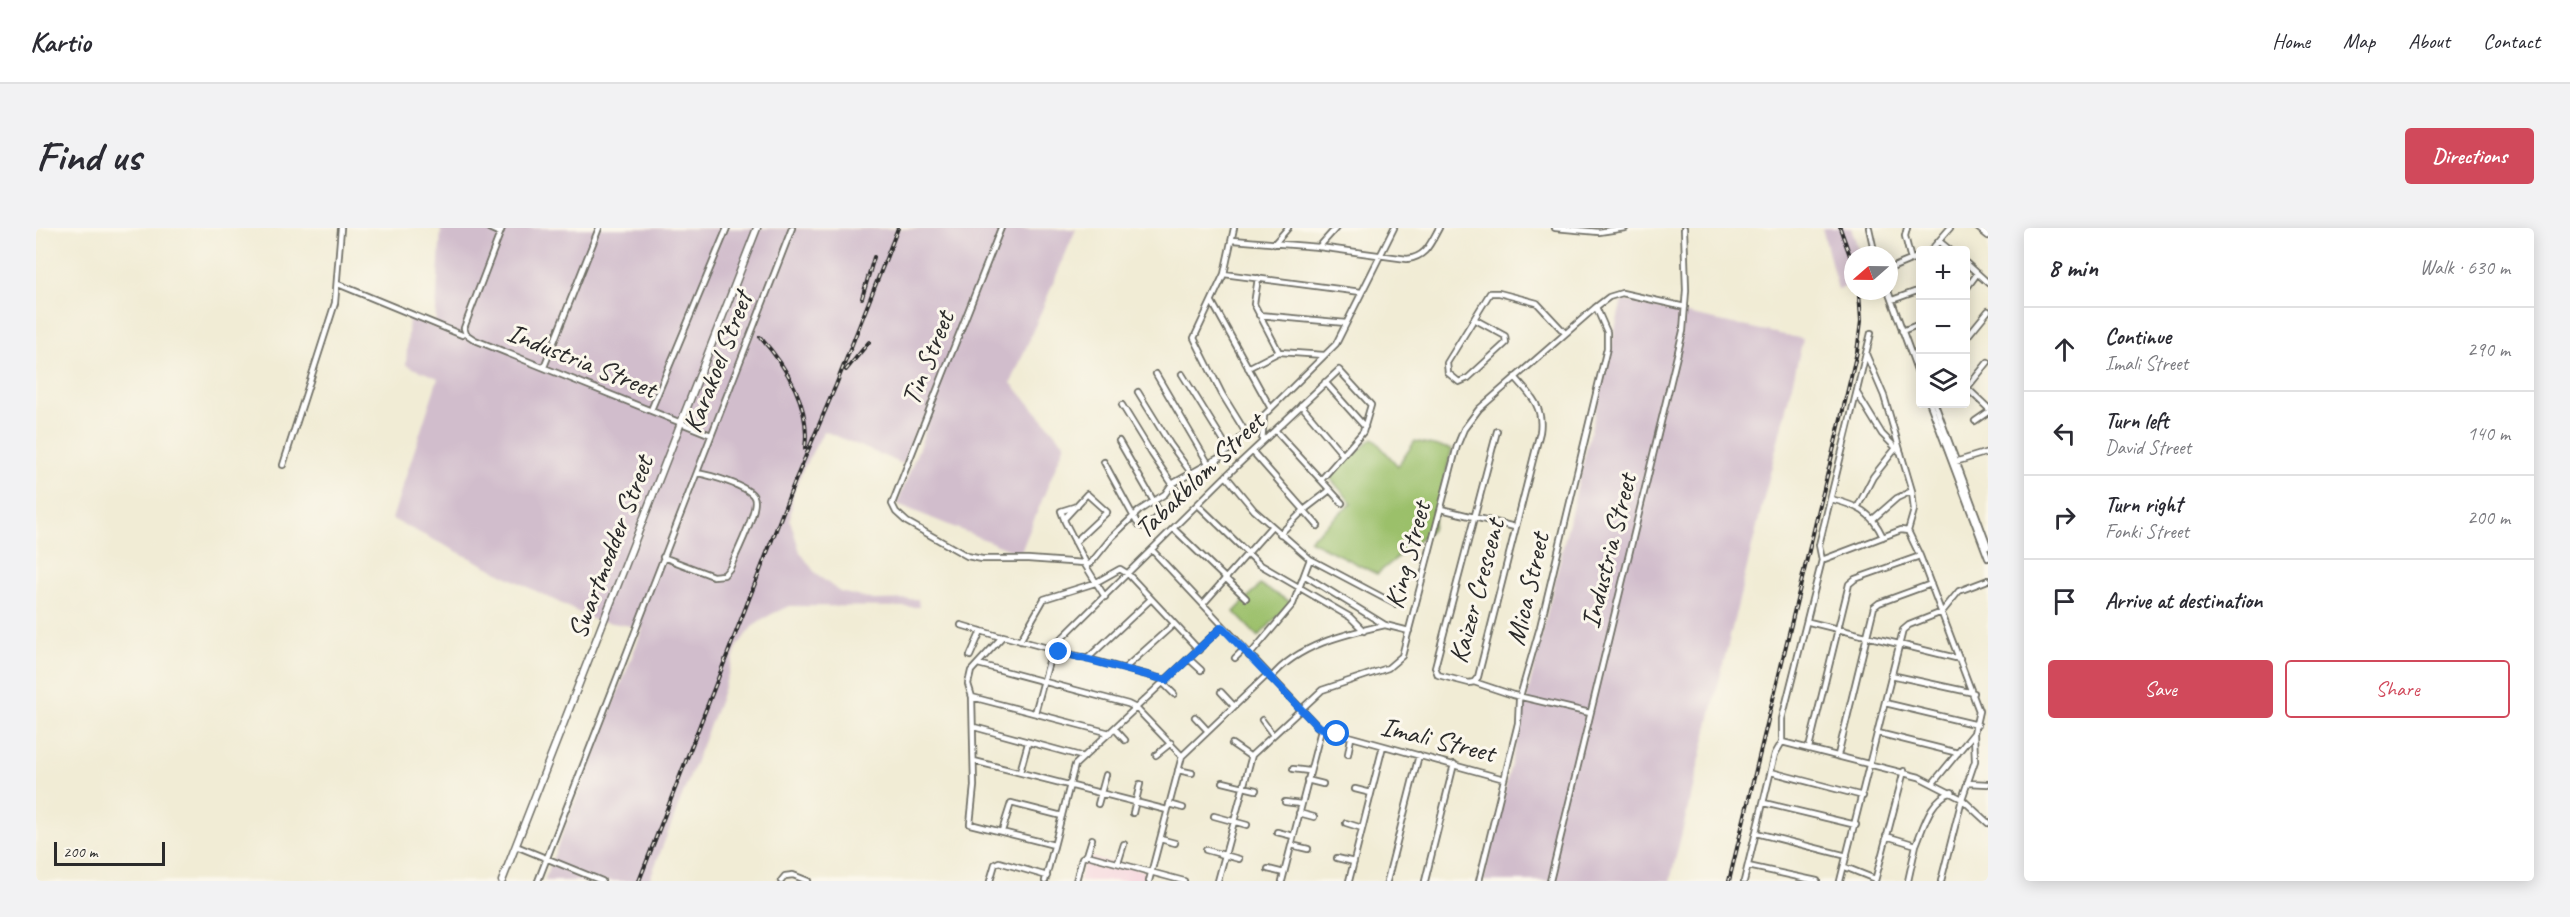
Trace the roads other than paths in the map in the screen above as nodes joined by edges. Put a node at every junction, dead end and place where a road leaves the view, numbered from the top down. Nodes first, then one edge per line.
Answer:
1 (341, 228) edge
2 (489, 228) edge
3 (599, 228) edge
4 (727, 228) edge
5 (757, 228) edge
6 (792, 228) edge
7 (1001, 228) edge
8 (1234, 228) edge
9 (1288, 228) edge
10 (1335, 228) edge
11 (1394, 228) edge
12 (1439, 228) edge
13 (1555, 228) edge
14 (1625, 228) edge
15 (1683, 228) edge
16 (1869, 228) edge
17 (1907, 228) edge
18 (1950, 228) edge
19 (1978, 228) edge
20 (501, 230) edge
21 (1988, 235) edge
22 (1233, 240) junction
23 (1939, 241) junction
24 (1274, 244) junction
25 (1873, 246) edge
26 (1935, 246) edge
27 (1945, 246) edge
28 (1319, 248) junction
29 (1379, 256) junction
30 (1916, 258) edge
31 (1911, 260) junction
32 (1898, 265) edge
33 (1970, 268) edge
34 (1224, 274) junction
35 (1977, 274) junction
36 (1258, 278) junction
37 (1970, 283) edge
38 (1988, 283) edge
39 (338, 284) junction
40 (1916, 291) edge
41 (1361, 292) junction
42 (1898, 298) edge
43 (1892, 300) edge
44 (1212, 302) junction
45 (1596, 307) junction
46 (1685, 307) junction
47 (1259, 315) junction
48 (1987, 315) edge
49 (1474, 320) junction
50 (1346, 323) junction
51 (1916, 326) edge
52 (1902, 331) junction
53 (1565, 333) junction
54 (1870, 333) dead end
55 (1970, 333) edge
56 (462, 335) dead end
57 (1279, 352) junction
58 (1866, 354) junction
59 (1324, 356) junction
60 (1988, 362) edge
61 (544, 367) junction
62 (1248, 368) junction
63 (1916, 368) edge
64 (1156, 374) dead end
65 (1182, 374) dead end
66 (1515, 377) junction
67 (1324, 382) junction
68 (1970, 382) edge
69 (1970, 391) edge
70 (1138, 392) dead end
71 (1857, 392) junction
72 (1122, 405) dead end
73 (1301, 405) junction
74 (1270, 407) junction
75 (1932, 408) edge
76 (1936, 408) edge
77 (651, 410) junction
78 (1988, 410) edge
79 (1265, 413) junction
80 (1975, 421) dead end
81 (681, 423) junction
82 (1365, 427) junction
83 (1275, 430) junction
84 (1497, 431) dead end
85 (1246, 433) junction
86 (711, 435) junction
87 (1119, 441) dead end
88 (1262, 442) junction
89 (1896, 448) junction
90 (1229, 450) junction
91 (1252, 452) junction
92 (1988, 452) edge
93 (1902, 453) junction
94 (1343, 455) junction
95 (1222, 456) junction
96 (1104, 462) dead end
97 (1954, 462) junction
98 (1208, 463) junction
99 (283, 465) dead end
100 (697, 472) junction
101 (1190, 472) junction
102 (1226, 476) junction
103 (1321, 480) junction
104 (1197, 481) junction
105 (1172, 484) junction
106 (1330, 490) junction
107 (1912, 490) junction
108 (1181, 497) junction
109 (1831, 499) junction
110 (1152, 501) junction
111 (1342, 503) dead end
112 (1198, 505) junction
113 (1857, 508) junction
114 (1441, 509) junction
115 (1304, 510) junction
116 (1161, 514) junction
117 (1133, 515) junction
118 (1474, 516) junction
119 (1873, 519) junction
120 (1271, 526) junction
121 (1318, 526) dead end
122 (1515, 527) junction
123 (1174, 529) junction
124 (1908, 531) junction
125 (1280, 534) junction
126 (1883, 537) junction
127 (1075, 542) junction
128 (1988, 547) edge
129 (1152, 550) junction
130 (1248, 554) junction
131 (1920, 556) junction
132 (663, 557) junction
133 (1988, 558) edge
134 (1310, 559) junction
135 (1822, 560) junction
136 (1087, 565) junction
137 (1128, 574) junction
138 (1304, 575) junction
139 (1226, 578) junction
140 (1988, 580) edge
141 (1095, 583) junction
142 (1931, 584) junction
143 (1299, 588) junction
144 (1105, 597) junction
145 (1246, 598) dead end
146 (1151, 599) junction
147 (1203, 604) junction
148 (1395, 604) dead end
149 (1942, 612) junction
150 (1809, 622) junction
151 (1174, 624) junction
152 (961, 625) dead end
153 (1385, 625) junction
154 (1222, 627) junction
155 (1838, 628) junction
156 (981, 631) junction
157 (1364, 631) junction
158 (1409, 631) junction
159 (1868, 636) junction
160 (1001, 637) junction
161 (1020, 641) junction
162 (1898, 644) junction
163 (1199, 650) junction
164 (1243, 650) junction
165 (1052, 651) junction
166 (970, 656) dead end
167 (1249, 656) junction
168 (1235, 658) dead end
169 (1087, 659) junction
170 (1189, 659) junction
171 (1960, 659) junction
172 (979, 663) junction
173 (1125, 668) junction
174 (1201, 670) dead end
175 (1891, 675) junction
176 (1269, 677) junction
177 (1043, 682) junction
178 (1165, 682) junction
179 (1474, 682) junction
180 (1221, 692) dead end
181 (1974, 693) junction
182 (1174, 694) dead end
183 (1520, 696) junction
184 (972, 697) junction
185 (1885, 703) junction
186 (1234, 706) junction
187 (1136, 708) junction
188 (1301, 710) junction
189 (1035, 713) junction
190 (1590, 713) junction
191 (1195, 717) dead end
192 (1262, 720) dead end
193 (1978, 725) junction
194 (974, 727) junction
195 (1115, 729) junction
196 (1322, 730) junction
197 (1208, 731) junction
198 (1110, 733) junction
199 (1878, 733) junction
200 (1974, 733) junction
201 (1273, 735) junction
202 (1351, 738) junction
203 (1125, 740) dead end
204 (1782, 742) junction
205 (1028, 743) junction
206 (1170, 743) junction
207 (1232, 744) dead end
208 (1383, 746) junction
209 (1809, 748) junction
210 (1959, 753) junction
211 (1348, 754) dead end
212 (1156, 755) dead end
213 (1419, 755) junction
214 (1838, 755) junction
215 (1182, 756) junction
216 (1251, 757) junction
217 (1084, 758) junction
218 (974, 761) junction
219 (1870, 763) junction
220 (1454, 764) junction
221 (1293, 769) dead end
222 (1178, 770) junction
223 (1309, 771) junction
224 (1904, 771) junction
225 (1020, 772) junction
226 (1771, 772) junction
227 (1192, 773) dead end
228 (1106, 775) dead end
229 (1505, 778) junction
230 (1307, 780) junction
231 (1223, 782) dead end
232 (1933, 783) junction
233 (1967, 783) junction
234 (1070, 784) junction
235 (1140, 784) dead end
236 (1323, 784) dead end
237 (1988, 784) edge
238 (1242, 786) junction
239 (1355, 789) dead end
240 (1256, 790) dead end
241 (1101, 792) junction
242 (1952, 792) junction
243 (1371, 793) junction
244 (1863, 796) junction
245 (1962, 799) junction
246 (1136, 801) junction
247 (1285, 802) dead end
248 (1764, 803) junction
249 (1098, 804) dead end
250 (1301, 804) junction
251 (1168, 807) junction
252 (1183, 808) dead end
253 (1133, 813) dead end
254 (1299, 813) junction
255 (1062, 816) junction
256 (1214, 816) dead end
257 (1314, 817) dead end
258 (1233, 821) junction
259 (1346, 823) dead end
260 (1988, 823) edge
261 (1247, 825) dead end
262 (1856, 825) junction
263 (1362, 828) junction
264 (1002, 831) junction
265 (1277, 832) dead end
266 (1756, 833) junction
267 (1293, 836) junction
268 (1886, 836) junction
269 (1092, 839) dead end
270 (1160, 839) junction
271 (1175, 843) dead end
272 (1124, 844) dead end
273 (1291, 845) junction
274 (1916, 845) junction
275 (516, 846) junction
276 (1054, 846) junction
277 (1308, 849) dead end
278 (1206, 850) dead end
279 (1086, 855) junction
280 (1225, 855) junction
281 (1847, 856) junction
282 (1338, 858) dead end
283 (1239, 859) dead end
284 (546, 860) junction
285 (1354, 862) junction
286 (1118, 863) junction
287 (1748, 866) junction
288 (1845, 867) junction
289 (1268, 870) dead end
290 (1151, 873) junction
291 (1046, 878) edge
292 (1283, 878) edge
293 (1875, 880) edge
294 (502, 881) edge
295 (538, 881) edge
296 (602, 881) edge
297 (781, 881) edge
298 (808, 881) edge
299 (990, 881) edge
300 (1076, 881) edge
301 (1149, 881) edge
302 (1184, 881) edge
303 (1218, 881) edge
304 (1289, 881) edge
305 (1349, 881) edge
306 (1387, 881) edge
307 (1425, 881) edge
308 (1479, 881) edge
309 (1550, 881) edge
310 (1744, 881) edge
311 (1817, 881) edge
312 (1840, 881) edge
313 (1908, 881) edge
314 (1941, 881) edge

1 - 39 street
2 - 20 street
3 - 61 street
4 - 77 street
5 - 81 main road, Swartmodder Street
6 - 86 street, Karakoel Street
7 - 136 street, Tin Street
8 - 22 street
9 - 24 street
10 - 28 street
11 - 29 street
12 - 29 street
13 - 14 street
15 - 46 street, Industria Street
16 - 25 street
17 - 31 street
18 - 23 street
19 - 21 street
20 - 61 street, Industria Street
22 - 24 street
22 - 34 street
23 - 26 street
23 - 27 street
24 - 28 street
28 - 29 street
29 - 41 street
30 - 31 street
31 - 32 street
33 - 35 street
34 - 36 street
34 - 44 street
35 - 37 street
35 - 38 street
36 - 41 street
36 - 47 street
39 - 56 street
39 - 99 street
40 - 42 street
41 - 50 street
43 - 52 street
44 - 62 street
44 - 85 street
45 - 46 street, King Street
45 - 53 street, King Street
45 - 183 street, Mica Street
46 - 190 street, Industria Street
47 - 50 street
47 - 57 street
48 - 55 street
49 - 49 street
49 - 53 street
50 - 59 street
51 - 52 street
52 - 63 street
53 - 66 street, King Street
54 - 58 street
57 - 59 street
57 - 62 street
58 - 71 street
58 - 93 street
59 - 74 street
60 - 68 street
61 - 77 street, Industria Street
62 - 74 street
64 - 98 street
65 - 90 street
66 - 114 street, King Street
66 - 122 street, Kaizer Crescent
67 - 73 street, Tabakblom Street
67 - 82 street
67 - 82 street
69 - 78 street
70 - 101 street
71 - 89 street
71 - 109 street
72 - 105 street
73 - 83 street, Tabakblom Street
73 - 94 street
74 - 79 street
75 - 97 street
76 - 97 street
77 - 81 street, Industria Street
78 - 80 street
79 - 85 street
79 - 88 street
81 - 86 street, Industria Street
81 - 275 main road, Swartmodder Street
82 - 94 street
83 - 88 street, Tabakblom Street
83 - 103 street
84 - 118 street, Kaizer Crescent
85 - 90 street
86 - 100 street, Karakoel Street
87 - 110 street
88 - 91 street, Tabakblom Street
89 - 93 street
89 - 113 street
90 - 95 street
91 - 102 street, Tabakblom Street
91 - 115 street
92 - 97 street
93 - 107 street
94 - 103 street
95 - 98 street
95 - 104 street
96 - 117 street
97 - 128 street
97 - 133 street
98 - 101 street
100 - 132 street, Karakoel Street
100 - 132 street
101 - 104 street
101 - 105 street
102 - 112 street, Tabakblom Street
102 - 120 street
103 - 106 street
104 - 108 street
105 - 108 street
105 - 110 street
106 - 111 street
106 - 115 street
107 - 119 street
107 - 124 street
108 - 116 street
109 - 113 street
109 - 135 street
110 - 116 street
110 - 117 street
112 - 123 street, Tabakblom Street
112 - 130 street
113 - 119 street
114 - 118 street
114 - 158 street, King Street
115 - 121 street
115 - 125 street
116 - 117 street
117 - 136 street
118 - 122 street
118 - 179 street, Kaizer Crescent
119 - 126 street
120 - 125 street
120 - 130 street
122 - 179 street, Kaizer Crescent
123 - 129 street, Tabakblom Street
123 - 139 street
124 - 126 street
124 - 131 street
125 - 134 street
126 - 135 street
127 - 127 street
127 - 136 street
129 - 137 street, Tabakblom Street
129 - 147 street, Imali Street
130 - 139 street
130 - 143 street
131 - 142 street
131 - 155 street
132 - 284 street, Karakoel Street
134 - 138 street
134 - 148 street
135 - 150 street
136 - 141 street
137 - 141 street
137 - 144 street, Tabakblom Street
137 - 146 street
138 - 143 street
138 - 153 street
139 - 145 street
139 - 147 street
140 - 149 street
141 - 144 street
141 - 161 street
142 - 149 street
142 - 159 street
143 - 157 street
143 - 167 street
144 - 165 street, Tabakblom Street
146 - 151 street
146 - 169 street
147 - 154 street, Imali Street
149 - 162 street
149 - 171 street
150 - 155 street
150 - 204 street
151 - 163 street
151 - 173 street
152 - 156 street
153 - 157 street
153 - 158 street
154 - 163 street
154 - 164 street, Imali Street
155 - 159 street
155 - 209 street
156 - 160 street
156 - 166 street
157 - 176 street
158 - 188 street, King Street
159 - 162 street
159 - 214 street
160 - 161 street
160 - 172 street
161 - 165 street
162 - 171 street
162 - 175 street
163 - 170 street
164 - 167 street, Imali Street
164 - 168 street
165 - 169 street
165 - 177 street
167 - 176 street, Imali Street
169 - 173 street
170 - 174 street
170 - 178 street
171 - 181 street
172 - 177 street
172 - 184 street
173 - 178 street
175 - 181 street
175 - 185 street
176 - 186 street
176 - 188 street, Imali Street
177 - 187 street
177 - 189 street
178 - 182 street
178 - 187 street
179 - 183 street
180 - 186 street
181 - 193 street
183 - 190 street
183 - 229 street, Mica Street
184 - 189 street
184 - 194 street
185 - 193 street
185 - 199 street
186 - 197 street
187 - 195 street
187 - 206 street
188 - 196 street, Imali Street
188 - 201 street, King Street
189 - 198 street
190 - 309 street, Industria Street
191 - 197 street
192 - 201 street
193 - 200 street
194 - 205 street
194 - 218 street
195 - 198 street
195 - 203 street
196 - 202 street, Imali Street
196 - 223 street
197 - 215 street
198 - 217 street
199 - 210 street
199 - 219 street
200 - 210 street
200 - 233 street
201 - 216 street, King Street
202 - 208 street, Imali Street
202 - 211 street
204 - 209 street
204 - 226 street
205 - 217 street
205 - 225 street
206 - 212 street
206 - 215 street
207 - 216 street
208 - 213 street, Imali Street
208 - 243 street
209 - 214 street
210 - 232 street
213 - 220 street, Imali Street
213 - 306 street
214 - 219 street
215 - 222 street
216 - 238 street, King Street
217 - 234 street
218 - 225 street
218 - 264 street
219 - 224 street
219 - 244 street
220 - 229 street, Imali Street
220 - 307 street
221 - 223 street
222 - 227 street
222 - 251 street
223 - 230 street
224 - 232 street
224 - 268 street
225 - 234 street
226 - 244 street
226 - 248 street
228 - 241 street
229 - 308 street, Mica Street
230 - 236 street
230 - 250 street
231 - 238 street
232 - 242 street
233 - 237 street
233 - 245 street
234 - 241 street
234 - 255 street
235 - 246 street
238 - 240 street
238 - 258 street, King Street
239 - 243 street
241 - 246 street
241 - 249 street
242 - 245 street
242 - 274 street
243 - 263 street
244 - 262 street
245 - 260 street
245 - 314 street
246 - 251 street
246 - 253 street
247 - 250 street
248 - 262 street
248 - 266 street
250 - 254 street
251 - 252 street
251 - 270 street
254 - 257 street
254 - 267 street
255 - 264 street
255 - 276 street
256 - 258 street
258 - 261 street
258 - 280 street, King Street
259 - 263 street
262 - 281 street
263 - 285 street
264 - 276 street
265 - 267 street
266 - 281 street
266 - 287 street
267 - 273 street
268 - 274 street
268 - 293 street
269 - 279 street
270 - 271 street
270 - 290 street
272 - 286 street
273 - 277 street
273 - 292 street
274 - 313 street
275 - 284 street
275 - 294 main road, Swartmodder Street
276 - 291 street
278 - 280 street
279 - 286 street
279 - 300 street
280 - 283 street
280 - 303 street, King Street
281 - 288 street
282 - 285 street
284 - 295 street, Karakoel Street
284 - 296 street
285 - 305 street
286 - 290 street
287 - 310 street
287 - 311 street
288 - 293 street
288 - 312 street
289 - 292 street
290 - 301 street
290 - 302 street
291 - 299 street
292 - 304 street
297 - 298 street

